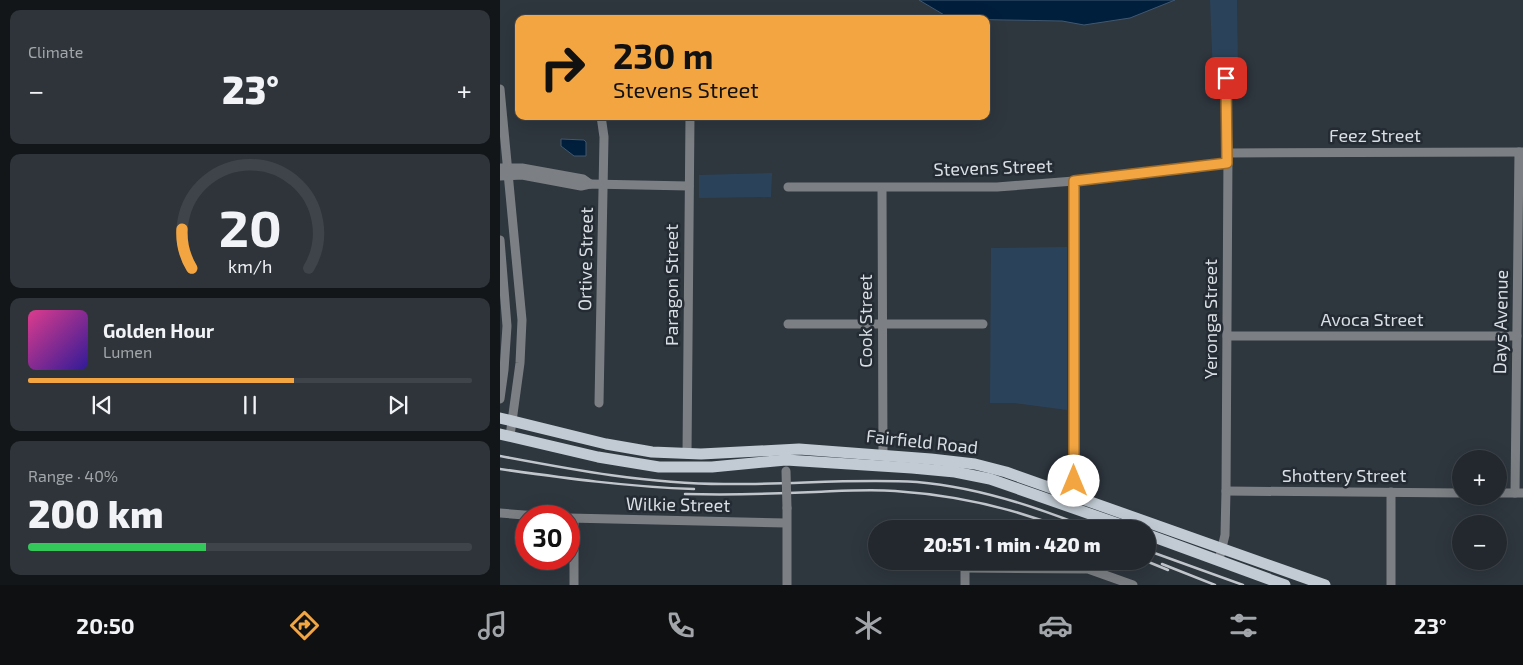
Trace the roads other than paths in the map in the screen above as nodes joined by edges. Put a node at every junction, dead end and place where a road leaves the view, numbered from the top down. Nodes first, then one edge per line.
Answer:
1 (1226, 78) dead end
2 (500, 89) edge
3 (602, 120) edge
4 (690, 120) edge
5 (1521, 152) edge
6 (1228, 153) junction
7 (1227, 163) junction
8 (504, 172) edge
9 (1074, 181) junction
10 (604, 185) junction
11 (689, 186) junction
12 (788, 187) dead end
13 (882, 188) junction
14 (1520, 231) edge
15 (500, 240) edge
16 (520, 293) junction
17 (503, 294) edge
18 (788, 324) dead end
19 (983, 324) dead end
20 (882, 325) junction
21 (1227, 336) junction
22 (1517, 336) junction
23 (1520, 360) edge
24 (500, 399) edge
25 (599, 403) dead end
26 (500, 418) edge
27 (512, 421) junction
28 (505, 435) edge
29 (688, 454) junction
30 (883, 455) junction
31 (786, 460) junction
32 (1226, 491) junction
33 (1391, 492) junction
34 (1452, 493) edge
35 (1519, 493) edge
36 (1074, 497) junction
37 (500, 513) edge
38 (515, 514) edge
39 (580, 519) edge
40 (1107, 520) edge
41 (786, 523) junction
42 (1156, 538) edge
43 (1223, 548) junction
44 (1219, 560) junction
45 (574, 570) edge
46 (965, 570) edge
47 (1090, 570) edge
48 (1108, 580) edge
49 (574, 585) edge
50 (787, 585) edge
51 (965, 585) edge
52 (1132, 585) edge
53 (1285, 585) edge
54 (1325, 585) edge
55 (1391, 585) edge

1 - 6 street, Yeronga Street
2 - 8 street
3 - 10 street, Ortive Street
4 - 11 street, Paragon Street
5 - 6 street, Feez Street
5 - 14 street, Days Avenue
6 - 7 street, Yeronga Street
7 - 9 street, Stevens Street
7 - 21 street, Yeronga Street
8 - 10 street
8 - 16 street
9 - 13 street, Stevens Street
9 - 36 street
10 - 11 street
10 - 25 street, Ortive Street
11 - 29 street, Paragon Street
12 - 13 street, Stevens Street
13 - 20 street, Cook Street
14 - 22 street, Days Avenue
15 - 17 street
16 - 17 street
16 - 27 street
17 - 24 street
18 - 20 street
19 - 20 street
20 - 30 street, Cook Street
21 - 22 street, Avoca Street
21 - 32 street, Yeronga Street
22 - 23 street, Days Avenue
23 - 35 street, Days Avenue
26 - 27 main road, Fairfield Road
27 - 28 street
27 - 29 main road, Fairfield Road
28 - 31 main road, Fairfield Road
29 - 31 main road, Fairfield Road
30 - 31 main road, Fairfield Road
30 - 36 main road, Fairfield Road
31 - 40 main road, Fairfield Road
31 - 41 street, bridge
32 - 33 street, Shottery Street
32 - 43 street, Yeronga Street
33 - 34 street, Shottery Street
33 - 55 street
36 - 43 main road, Fairfield Road
37 - 38 street
39 - 41 street, Wilkie Street
41 - 50 street
42 - 44 main road
43 - 44 street, Yeronga Street
43 - 54 main road, Fairfield Road
44 - 53 main road
45 - 49 street
46 - 51 street
47 - 48 street
48 - 52 street

